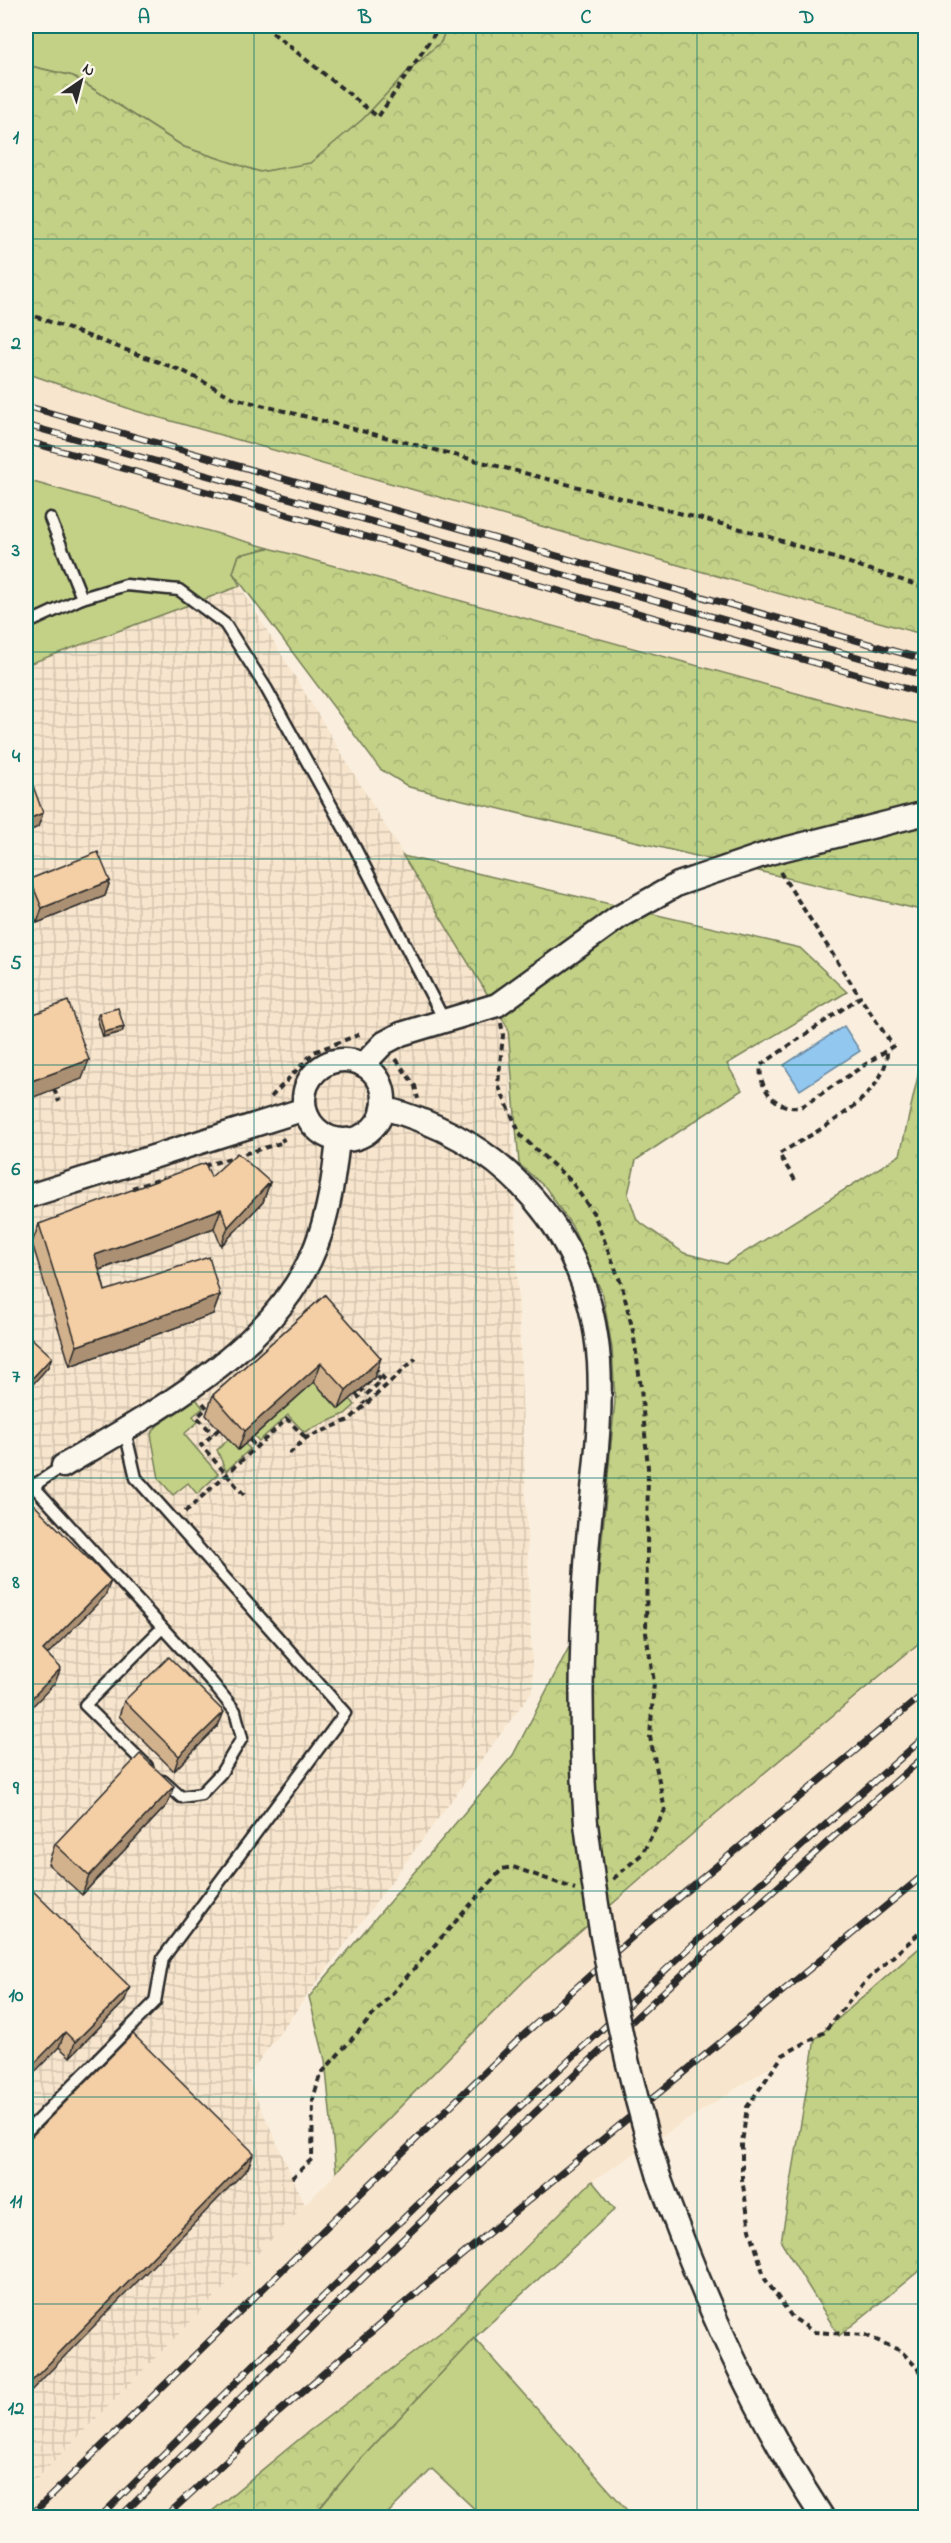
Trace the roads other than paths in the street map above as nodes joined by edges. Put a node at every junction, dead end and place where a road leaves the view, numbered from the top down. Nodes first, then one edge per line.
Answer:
1 (50, 518) dead end
2 (82, 598) junction
3 (26, 624) edge
4 (926, 813) edge
5 (444, 1020) junction
6 (363, 1065) junction
7 (383, 1108) junction
8 (305, 1109) junction
9 (338, 1140) junction
10 (26, 1197) edge
11 (125, 1431) junction
12 (63, 1466) joint
13 (29, 1482) edge
14 (161, 1629) junction
15 (26, 2132) edge
16 (823, 2517) edge

1 - 2 lane
2 - 3 lane
2 - 5 lane
4 - 5 street
5 - 6 street
6 - 7 street
6 - 8 street
7 - 9 street
7 - 16 street, bridge
8 - 9 street
8 - 10 street
9 - 11 street
11 - 12 street
11 - 15 lane
12 - 13 lane
13 - 14 lane
14 - 14 lane

